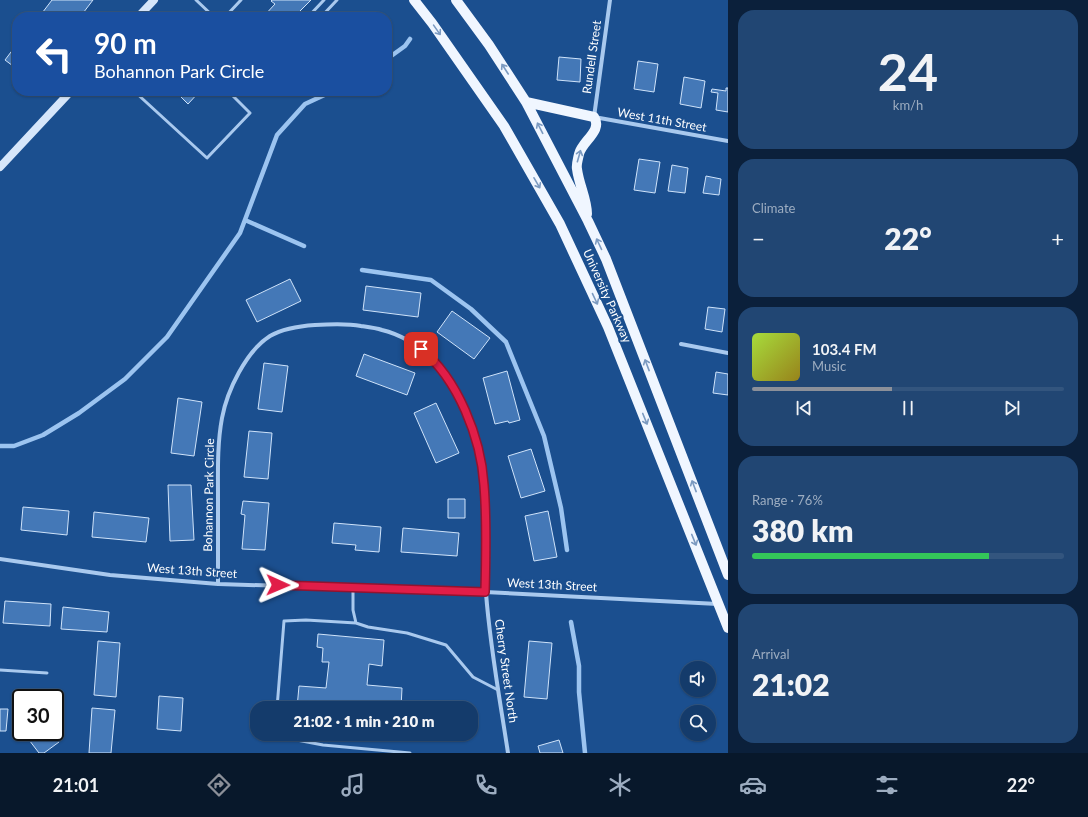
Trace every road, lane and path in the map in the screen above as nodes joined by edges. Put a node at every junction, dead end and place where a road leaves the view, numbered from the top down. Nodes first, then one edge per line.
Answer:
1 (196, 0) edge
2 (241, 0) edge
3 (324, 0) edge
4 (337, 0) edge
5 (414, 0) edge
6 (456, 0) edge
7 (610, 0) edge
8 (151, 1) edge
9 (142, 12) edge
10 (209, 12) edge
11 (230, 12) edge
12 (313, 12) edge
13 (326, 12) edge
14 (66, 96) edge
15 (139, 96) edge
16 (233, 96) edge
17 (526, 102) junction
18 (594, 117) junction
19 (728, 141) edge
20 (0, 167) edge
21 (588, 221) junction
22 (681, 344) dead end
23 (728, 353) edge
24 (0, 559) edge
25 (728, 575) edge
26 (218, 584) junction
27 (353, 587) junction
28 (485, 592) junction
29 (720, 604) junction
30 (356, 623) junction
31 (728, 628) edge
32 (0, 670) edge
33 (47, 674) dead end
34 (498, 690) junction
35 (278, 701) edge
36 (302, 741) edge
37 (410, 753) edge
38 (508, 753) edge

1 - 10 lane
2 - 11 lane
3 - 12 lane
4 - 13 lane
5 -> 29 main road, University Parkway
17 -> 6 main road, University Parkway
7 - 18 street, Rundell Street
8 - 9 main road
14 - 20 main road
15 - 16 lane
17 - 18 main road
21 -> 17 main road, University Parkway
18 - 19 street, West 11th Street
21 -> 18 main road
25 -> 21 main road, University Parkway
22 - 23 street
24 - 26 street, West 13th Street
26 - 27 street, West 13th Street
26 - 28 street, Bohannon Park Circle
27 - 28 street, West 13th Street
27 - 30 lane
28 - 29 street, West 13th Street
28 - 34 street, Cherry Street North
29 - 31 main road, University Parkway
30 - 34 lane
30 - 35 lane
32 - 33 lane
34 - 38 street, Cherry Street North
36 - 37 lane

